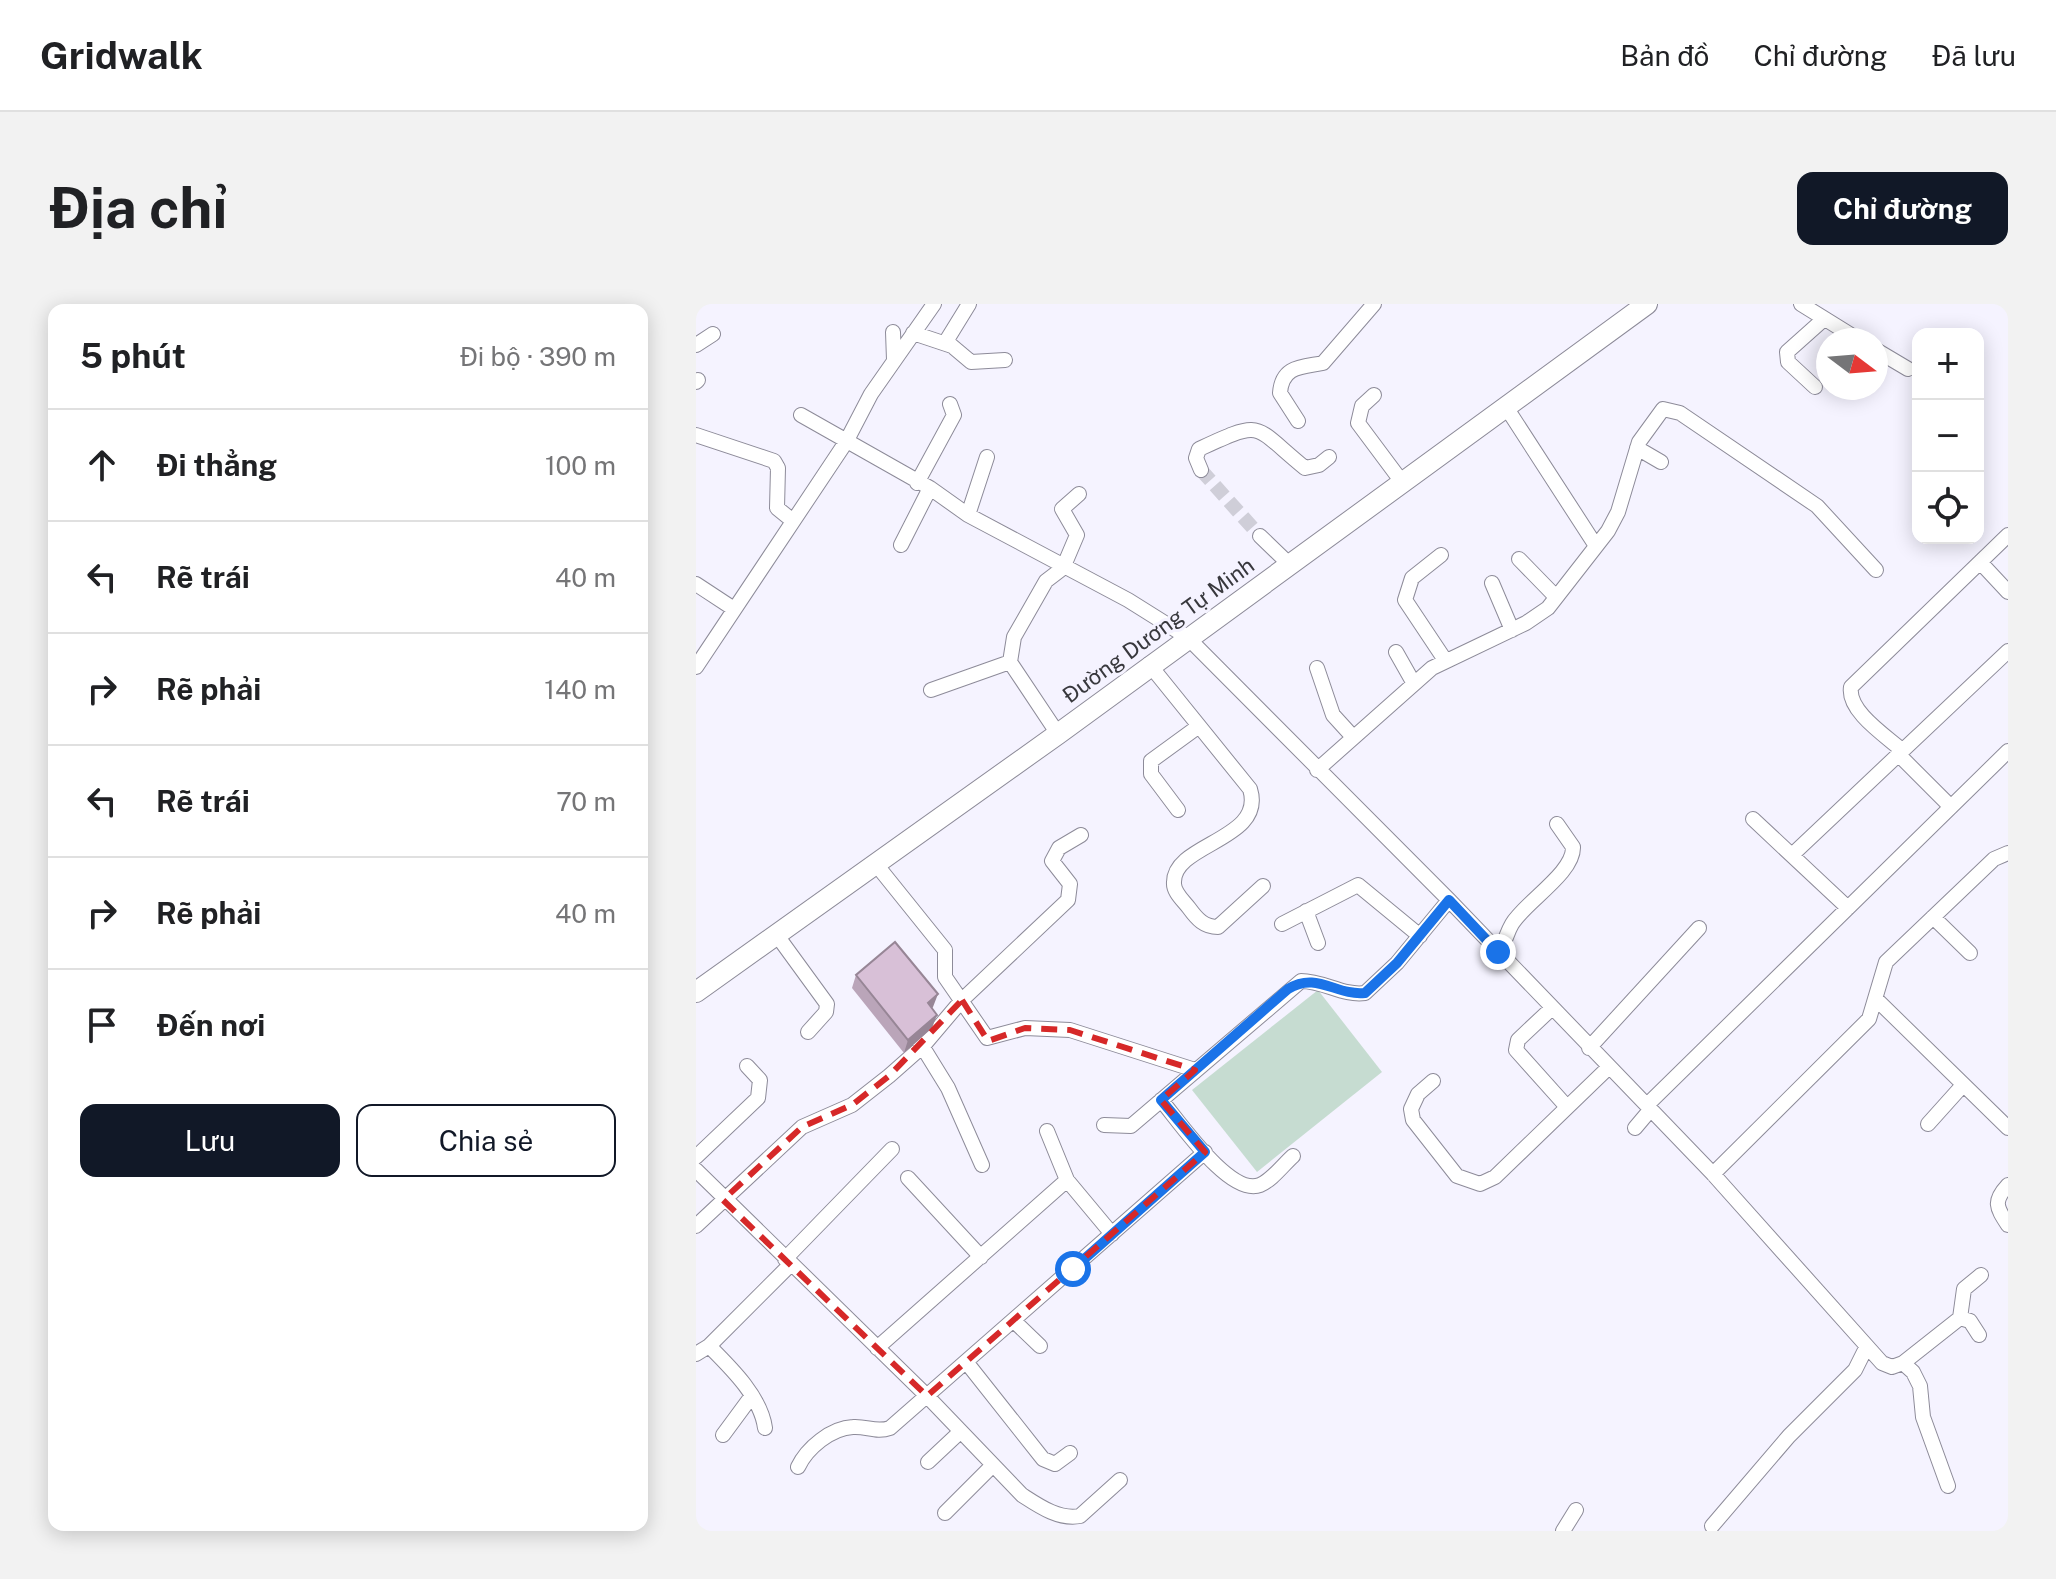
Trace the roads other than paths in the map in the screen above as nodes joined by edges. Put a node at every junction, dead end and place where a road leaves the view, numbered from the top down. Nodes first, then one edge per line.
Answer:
1 (934, 304) edge
2 (969, 304) edge
3 (1374, 304) edge
4 (1647, 304) edge
5 (1801, 304) edge
6 (1824, 319) junction
7 (1839, 328) edge
8 (893, 332) dead end
9 (913, 333) junction
10 (713, 334) dead end
11 (945, 343) junction
12 (696, 345) edge
13 (1888, 357) edge
14 (1005, 360) dead end
15 (894, 361) junction
16 (1908, 369) dead end
17 (1815, 387) dead end
18 (1374, 395) dead end
19 (950, 404) dead end
20 (1506, 407) junction
21 (801, 415) dead end
22 (1298, 421) dead end
23 (696, 435) edge
24 (846, 442) junction
25 (1637, 448) junction
26 (987, 457) dead end
27 (1329, 457) dead end
28 (1661, 462) dead end
29 (1201, 470) dead end
30 (1402, 482) junction
31 (923, 486) junction
32 (1079, 494) dead end
33 (968, 515) junction
34 (793, 521) junction
35 (2008, 535) edge
36 (1260, 536) tunnel mouth
37 (901, 545) dead end
38 (1596, 546) junction
39 (1441, 555) dead end
40 (1519, 559) dead end
41 (1980, 562) junction
42 (1288, 563) junction
43 (1063, 568) junction
44 (1876, 570) dead end
45 (1492, 583) dead end
46 (696, 584) edge
47 (2008, 592) edge
48 (1556, 597) junction
49 (734, 609) junction
50 (1512, 630) junction
51 (1187, 637) junction
52 (2008, 651) edge
53 (1396, 652) dead end
54 (1445, 660) junction
55 (1010, 662) junction
56 (1149, 664) junction
57 (696, 667) edge
58 (1317, 668) dead end
59 (1413, 682) junction
60 (931, 690) dead end
61 (1199, 726) junction
62 (1058, 734) junction
63 (1353, 737) junction
64 (2008, 751) edge
65 (1901, 753) junction
66 (1317, 770) junction
67 (1951, 807) junction
68 (1178, 810) dead end
69 (1753, 819) dead end
70 (1557, 824) dead end
71 (1081, 835) dead end
72 (2008, 853) edge
73 (1792, 855) junction
74 (875, 863) junction
75 (1263, 886) dead end
76 (1449, 900) junction
77 (1848, 908) junction
78 (1306, 911) junction
79 (1933, 917) junction
80 (1282, 924) dead end
81 (1699, 928) dead end
82 (776, 934) junction
83 (1420, 936) junction
84 (1318, 943) dead end
85 (1498, 952) junction
86 (1970, 953) dead end
87 (696, 992) edge
88 (1876, 999) junction
89 (962, 1000) junction
90 (1552, 1008) junction
91 (808, 1032) dead end
92 (918, 1040) junction
93 (1589, 1048) junction
94 (747, 1066) dead end
95 (1608, 1068) junction
96 (1195, 1070) junction
97 (1433, 1081) dead end
98 (1963, 1085) junction
99 (1161, 1100) junction
100 (1567, 1107) junction
101 (1649, 1107) junction
102 (1928, 1124) dead end
103 (1104, 1125) dead end
104 (1635, 1128) dead end
105 (2008, 1128) edge
106 (1047, 1131) dead end
107 (892, 1149) dead end
108 (1205, 1152) junction
109 (1293, 1156) dead end
110 (696, 1157) edge
111 (982, 1165) dead end
112 (696, 1170) edge
113 (1713, 1174) junction
114 (908, 1178) dead end
115 (1067, 1180) junction
116 (2008, 1185) edge
117 (723, 1200) junction
118 (2008, 1225) edge
119 (696, 1226) edge
120 (1112, 1234) junction
121 (981, 1257) junction
122 (788, 1262) junction
123 (1981, 1275) dead end
124 (1960, 1318) junction
125 (1014, 1321) junction
126 (1979, 1335) dead end
127 (1040, 1346) dead end
128 (877, 1348) junction
129 (1866, 1348) junction
130 (703, 1350) edge
131 (967, 1363) junction
132 (1903, 1363) junction
133 (927, 1396) junction
134 (751, 1397) junction
135 (765, 1428) dead end
136 (960, 1432) junction
137 (723, 1435) dead end
138 (1070, 1453) dead end
139 (928, 1462) dead end
140 (992, 1466) junction
141 (798, 1467) dead end
142 (1120, 1480) dead end
143 (1948, 1486) dead end
144 (1576, 1510) dead end
145 (945, 1513) dead end
146 (1073, 1517) junction
147 (1712, 1526) dead end
148 (1082, 1531) edge
149 (1563, 1531) edge

1 - 9 street
2 - 11 street
3 - 22 street
4 - 20 highway, Đường Dương Tự Minh
5 - 6 street
6 - 7 street
6 - 17 street
8 - 15 street
9 - 11 street
9 - 15 street
10 - 12 street
11 - 14 street
13 - 16 street
15 - 24 street
18 - 30 street
19 - 31 street
20 - 30 highway, Đường Dương Tự Minh
20 - 38 street
21 - 24 street
23 - 34 street
24 - 31 street
24 - 34 street
25 - 28 street
25 - 38 street
25 - 44 street
26 - 33 street
27 - 29 street
30 - 42 highway, Đường Dương Tự Minh
31 - 33 street
31 - 37 street
32 - 43 street
33 - 43 street
34 - 49 street
35 - 41 street
36 - 42 street
38 - 48 street
39 - 54 street
40 - 48 street
41 - 47 street
41 - 65 street
42 - 51 highway, Đường Dương Tự Minh
43 - 51 street
43 - 55 street
45 - 50 street
46 - 49 street
48 - 50 street
49 - 57 street
50 - 54 street
51 - 56 highway, Đường Dương Tự Minh
51 - 66 street
52 - 65 street
53 - 59 street
54 - 59 street
55 - 60 street
55 - 62 street
56 - 61 street
56 - 62 highway, Đường Dương Tự Minh
58 - 63 street
59 - 63 street
61 - 68 street
61 - 75 street
62 - 74 highway, Đường Dương Tự Minh
63 - 66 street
64 - 67 street
65 - 67 street
65 - 73 street
66 - 76 street
67 - 77 street
69 - 73 street
70 - 85 street
71 - 89 street
72 - 79 street
73 - 77 street
74 - 82 highway, Đường Dương Tự Minh
74 - 89 street
76 - 83 street
76 - 85 street
77 - 101 street
78 - 80 street
78 - 83 street
78 - 84 street
79 - 86 street
79 - 88 street
81 - 93 street
82 - 87 highway, Đường Dương Tự Minh
82 - 91 street
83 - 96 street
85 - 90 street
88 - 98 street
88 - 113 street
89 - 92 street
89 - 96 street
90 - 93 street
90 - 100 street
92 - 111 street
92 - 117 street
93 - 95 street
94 - 110 street
95 - 100 street
95 - 101 street
96 - 99 street
97 - 100 street
98 - 102 street
98 - 105 street
99 - 103 street
99 - 108 street
101 - 104 street
101 - 113 street
106 - 115 street
107 - 122 street
108 - 109 street
108 - 120 street
112 - 117 street
113 - 129 street
114 - 121 street
115 - 120 street
115 - 121 street
116 - 118 street
117 - 119 street
117 - 122 street
120 - 125 street
121 - 128 street
122 - 128 street
122 - 130 street
123 - 124 street
124 - 126 street
124 - 132 street
125 - 127 street
125 - 131 street
128 - 133 street
129 - 132 street
129 - 147 street
130 - 134 street
131 - 133 street
131 - 138 street
132 - 143 street
133 - 136 street
133 - 141 street
134 - 135 street
134 - 137 street
136 - 139 street
136 - 140 street
140 - 145 street
140 - 146 street
142 - 146 street
144 - 149 street
146 - 148 street

